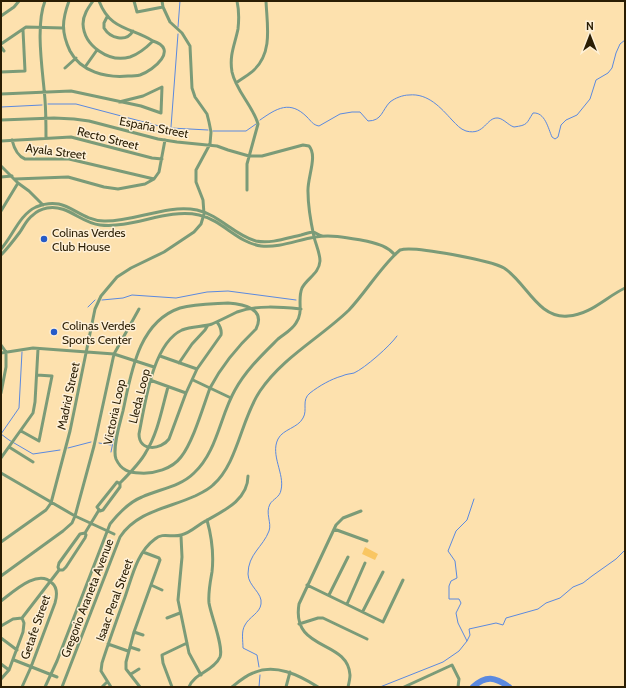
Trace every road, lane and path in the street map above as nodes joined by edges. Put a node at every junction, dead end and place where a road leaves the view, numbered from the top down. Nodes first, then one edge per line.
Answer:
1 (19, 1) edge
2 (45, 1) edge
3 (69, 1) edge
4 (93, 1) edge
5 (99, 1) edge
6 (134, 1) edge
7 (162, 1) edge
8 (237, 1) edge
9 (266, 1) edge
10 (163, 7) junction
11 (1, 16) edge
12 (107, 17) junction
13 (40, 26) junction
14 (63, 28) junction
15 (23, 30) junction
16 (132, 31) junction
17 (153, 41) junction
18 (1, 44) edge
19 (1, 47) edge
20 (97, 50) junction
21 (4, 51) dead end
22 (76, 58) junction
23 (85, 67) junction
24 (65, 68) dead end
25 (1, 72) edge
26 (236, 83) junction
27 (44, 92) junction
28 (1, 94) edge
29 (119, 102) junction
30 (46, 119) junction
31 (1, 120) edge
32 (46, 138) junction
33 (12, 140) junction
34 (165, 140) junction
35 (1, 141) edge
36 (210, 144) junction
37 (249, 156) junction
38 (162, 159) junction
39 (1, 166) edge
40 (12, 176) junction
41 (1, 177) edge
42 (15, 179) junction
43 (154, 179) junction
44 (18, 183) junction
45 (247, 190) dead end
46 (1, 200) edge
47 (7, 200) junction
48 (43, 205) junction
49 (1, 211) edge
50 (204, 212) junction
51 (203, 216) junction
52 (313, 232) junction
53 (322, 236) junction
54 (314, 237) junction
55 (1, 249) edge
56 (1, 255) edge
57 (395, 255) junction
58 (625, 288) edge
59 (139, 309) dead end
60 (252, 309) junction
61 (301, 309) junction
62 (217, 322) junction
63 (208, 325) junction
64 (1, 345) edge
65 (38, 349) junction
66 (6, 352) junction
67 (86, 352) junction
68 (1, 353) edge
69 (114, 354) junction
70 (160, 356) junction
71 (134, 360) junction
72 (179, 363) junction
73 (154, 367) junction
74 (197, 369) junction
75 (37, 375) junction
76 (150, 380) junction
77 (192, 380) junction
78 (168, 387) junction
79 (210, 388) junction
80 (1, 393) edge
81 (186, 393) junction
82 (231, 398) junction
83 (21, 431) junction
84 (9, 447) junction
85 (148, 448) junction
86 (1, 458) edge
87 (33, 462) dead end
88 (1, 472) edge
89 (129, 473) junction
90 (248, 476) dead end
91 (120, 483) junction
92 (52, 503) junction
93 (99, 510) junction
94 (361, 511) dead end
95 (75, 516) junction
96 (206, 520) junction
97 (91, 524) junction
98 (334, 529) junction
99 (107, 531) junction
100 (85, 533) junction
101 (114, 534) dead end
102 (181, 536) junction
103 (367, 541) dead end
104 (1, 542) edge
105 (143, 552) junction
106 (348, 557) dead end
107 (366, 563) dead end
108 (59, 570) junction
109 (383, 572) dead end
110 (1, 576) edge
111 (403, 580) dead end
112 (50, 581) junction
113 (151, 585) junction
114 (308, 585) junction
115 (162, 590) dead end
116 (329, 595) junction
117 (1, 601) edge
118 (347, 604) junction
119 (363, 611) junction
120 (180, 613) junction
121 (22, 618) junction
122 (167, 618) dead end
123 (299, 624) junction
124 (1, 626) edge
125 (134, 632) junction
126 (143, 636) dead end
127 (1, 638) edge
128 (367, 639) dead end
129 (187, 643) junction
130 (108, 644) junction
131 (130, 647) junction
132 (17, 650) junction
133 (139, 650) dead end
134 (128, 652) junction
135 (14, 660) junction
136 (1, 664) edge
137 (31, 667) junction
138 (139, 669) dead end
139 (9, 670) junction
140 (290, 672) junction
141 (51, 674) junction
142 (131, 674) junction
143 (201, 675) junction
144 (57, 677) dead end
145 (1, 679) edge
146 (107, 682) junction
147 (22, 687) edge
148 (45, 687) edge
149 (62, 687) edge
150 (102, 687) edge
151 (111, 687) edge
152 (140, 687) edge
153 (172, 687) edge
154 (190, 687) edge
155 (232, 687) edge
156 (286, 687) edge
157 (318, 687) edge
158 (348, 687) edge
159 (404, 687) edge
160 (458, 687) edge

1 - 11 street
2 - 13 street
3 - 14 street
4 - 20 street
5 - 12 street
6 - 10 street
7 - 10 street
8 - 26 street
9 - 26 street
10 - 36 street
12 - 16 street
12 - 16 street
13 - 14 street
13 - 15 street
13 - 27 street
14 - 22 street
15 - 18 street
15 - 25 street
16 - 17 street
17 - 20 street
17 - 23 street
19 - 21 street
20 - 23 street
22 - 23 street
22 - 24 street
26 - 37 street
27 - 28 street
27 - 29 street
27 - 30 street
29 - 29 street
30 - 31 street, España Street
30 - 32 street
30 - 34 street, España Street
32 - 33 street, Recto Street
32 - 38 street, Recto Street
33 - 35 street, Recto Street
33 - 43 street, Ayala Street
34 - 36 street, España Street
34 - 38 street
36 - 37 street, España Street
36 - 50 street, Madrid Street
37 - 45 street
37 - 52 street, España Street
38 - 43 street
39 - 40 street
40 - 41 street
40 - 42 street
42 - 43 street
42 - 44 street
44 - 47 street
44 - 48 street
46 - 47 street
47 - 49 street
48 - 50 street
48 - 55 street
50 - 51 street, Madrid Street
50 - 52 street
51 - 54 street
51 - 56 street
51 - 67 street, Madrid Street
52 - 53 street
52 - 54 street
53 - 54 street
53 - 57 street
54 - 61 street
57 - 58 street
57 - 149 street, Gregorio Araneta Avenue
59 - 69 street
60 - 61 street
60 - 62 street, Lleda Loop
60 - 71 street, Victoria Loop
60 - 79 street
61 - 82 street
62 - 63 street, Lleda Loop
62 - 74 street
63 - 70 street, Lleda Loop
63 - 72 street
64 - 66 street
65 - 66 street
65 - 67 street
65 - 75 street
66 - 68 street
66 - 80 street
67 - 69 street
67 - 92 street, Madrid Street
69 - 71 street
69 - 95 street
70 - 72 street
70 - 73 street, Lleda Loop
71 - 73 street
71 - 89 street, Victoria Loop
72 - 74 street
73 - 76 street, Lleda Loop
74 - 77 street
75 - 83 street
75 - 83 street
76 - 78 street
76 - 85 street, Lleda Loop
77 - 79 street
77 - 81 street
78 - 81 street
78 - 85 street
79 - 82 street
79 - 89 street
81 - 85 street
82 - 99 street
83 - 84 street
84 - 86 street
84 - 87 street
85 - 89 street
88 - 92 street
89 - 91 street
90 - 96 street
91 - 93 street
91 - 93 street
92 - 95 street
92 - 104 street
93 - 97 street
94 - 98 street
95 - 97 street
95 - 110 street
96 - 102 street
96 - 143 street
97 - 99 street
97 - 100 street
98 - 103 street
98 - 114 street
99 - 101 street
99 - 141 street
100 - 108 street
100 - 108 street
102 - 105 street, Isaac Peral Street
102 - 120 street
105 - 113 street
105 - 130 street, Isaac Peral Street
106 - 116 street
107 - 118 street
108 - 112 street
109 - 119 street
111 - 119 street
112 - 117 street, Getafe Street
112 - 121 street
112 - 137 street, Getafe Street
113 - 115 street
113 - 125 street
114 - 116 street
114 - 123 street
116 - 118 street
118 - 119 street
120 - 122 street
120 - 129 street
121 - 124 street
121 - 132 street
123 - 128 street
123 - 158 street
125 - 126 street
125 - 131 street
127 - 132 street
129 - 143 street
129 - 153 street
130 - 134 street
130 - 146 street, Isaac Peral Street
131 - 133 street
131 - 134 street
132 - 135 street
134 - 142 street
135 - 137 street
135 - 139 street
136 - 139 street
137 - 141 street
137 - 147 street, Getafe Street
138 - 142 street
139 - 145 street
140 - 155 street
140 - 156 street
140 - 157 street
141 - 144 street
141 - 148 street
142 - 152 street
143 - 154 street
146 - 150 street
146 - 151 street, Isaac Peral Street
159 - 160 street

